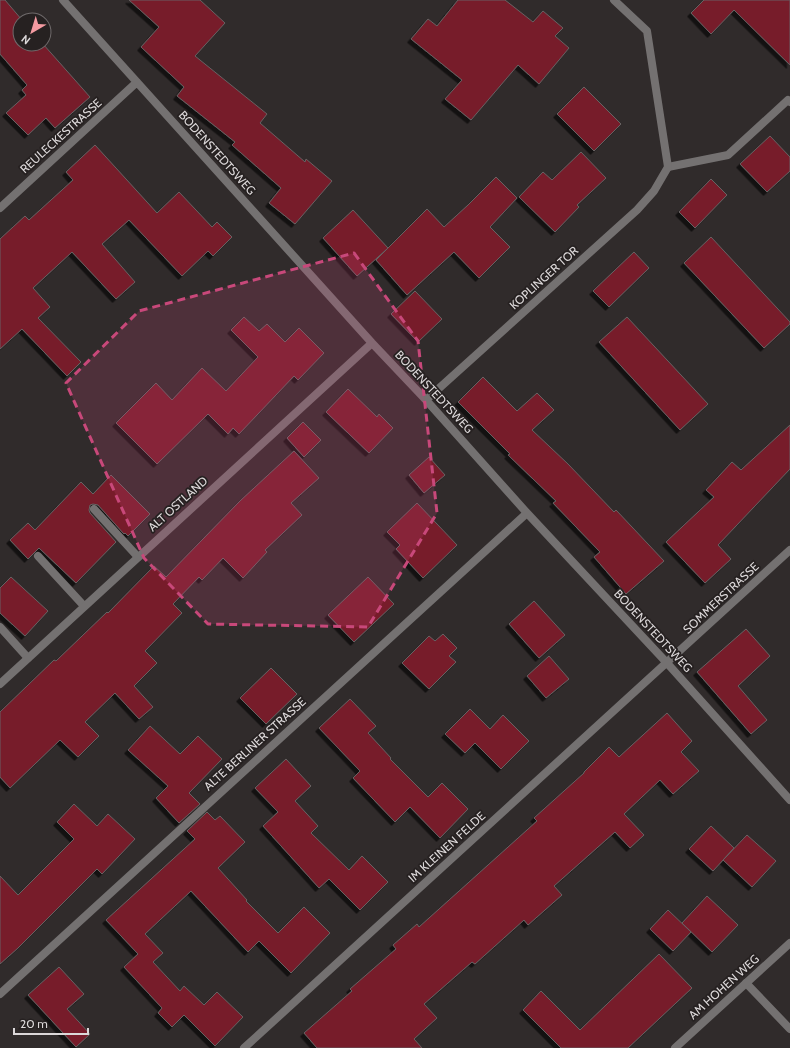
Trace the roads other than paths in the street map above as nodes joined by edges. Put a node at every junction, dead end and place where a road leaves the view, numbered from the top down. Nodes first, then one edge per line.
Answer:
1 (63, 0) edge
2 (614, 0) edge
3 (137, 82) junction
4 (790, 102) edge
5 (668, 167) junction
6 (0, 208) edge
7 (372, 343) junction
8 (426, 400) junction
9 (94, 509) dead end
10 (527, 513) junction
11 (790, 550) edge
12 (38, 556) dead end
13 (138, 557) junction
14 (84, 606) junction
15 (0, 627) edge
16 (28, 658) junction
17 (667, 663) junction
18 (0, 684) edge
19 (790, 800) edge
20 (790, 943) edge
21 (746, 983) junction
22 (0, 994) edge
23 (790, 1029) edge
24 (244, 1048) edge
25 (675, 1048) edge

1 - 3 street, BODENSTEDTSWEG
2 - 5 street
3 - 6 street, REULECKESTRASSE
3 - 7 street, BODENSTEDTSWEG
4 - 5 street
5 - 8 street, KOPLINGER TOR
7 - 8 street, BODENSTEDTSWEG
7 - 13 street, ALT OSTLAND
8 - 10 street, BODENSTEDTSWEG
9 - 13 street
10 - 17 street, BODENSTEDTSWEG
10 - 22 street, ALTE BERLINER STRASSE
11 - 17 street, SOMMERSTRASSE
12 - 14 street
13 - 14 street, ALT OSTLAND
14 - 16 street, ALT OSTLAND
15 - 16 street
16 - 18 street, ALT OSTLAND
17 - 19 street, BODENSTEDTSWEG
17 - 24 street, IM KLEINEN FELDE
20 - 21 street, AM HOHEN WEG
21 - 23 street
21 - 25 street, AM HOHEN WEG

